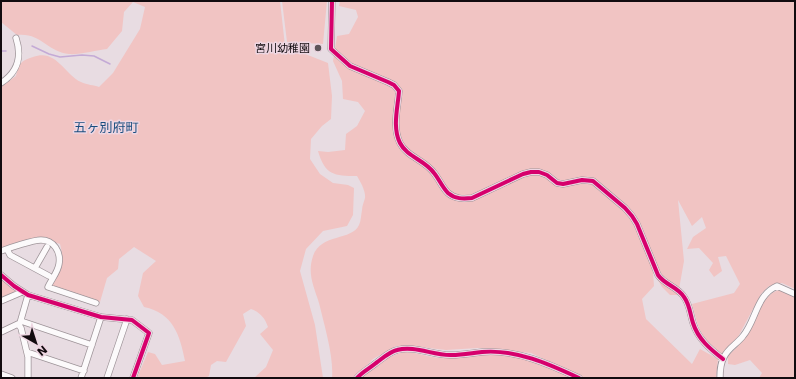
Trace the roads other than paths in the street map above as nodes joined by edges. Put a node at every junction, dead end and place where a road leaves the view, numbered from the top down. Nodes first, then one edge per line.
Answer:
1 (332, 1) edge
2 (16, 38) dead end
3 (1, 83) edge
4 (47, 247) dead end
5 (8, 249) junction
6 (1, 251) edge
7 (35, 268) junction
8 (1, 275) edge
9 (49, 276) dead end
10 (22, 292) junction
11 (795, 294) edge
12 (28, 295) junction
13 (1, 301) edge
14 (96, 303) dead end
15 (101, 317) junction
16 (127, 319) junction
17 (20, 322) junction
18 (1, 332) edge
19 (92, 345) junction
20 (27, 352) junction
21 (723, 359) junction
22 (84, 371) junction
23 (1, 374) edge
24 (12, 378) edge
25 (28, 378) edge
26 (81, 378) edge
27 (107, 378) edge
28 (133, 378) edge
29 (357, 378) edge
30 (579, 378) edge
31 (720, 378) edge

1 - 21 street
2 - 3 street
4 - 7 street
5 - 6 street
5 - 7 street
5 - 14 street
7 - 9 street
8 - 10 street
10 - 12 street
10 - 13 street
11 - 21 street
12 - 15 street
12 - 17 street
15 - 16 street
15 - 19 street
16 - 27 street
16 - 28 street
17 - 18 street
17 - 19 street
17 - 20 street
19 - 22 street
20 - 22 street
20 - 25 street
21 - 31 street
22 - 26 street
23 - 24 street
29 - 30 street

